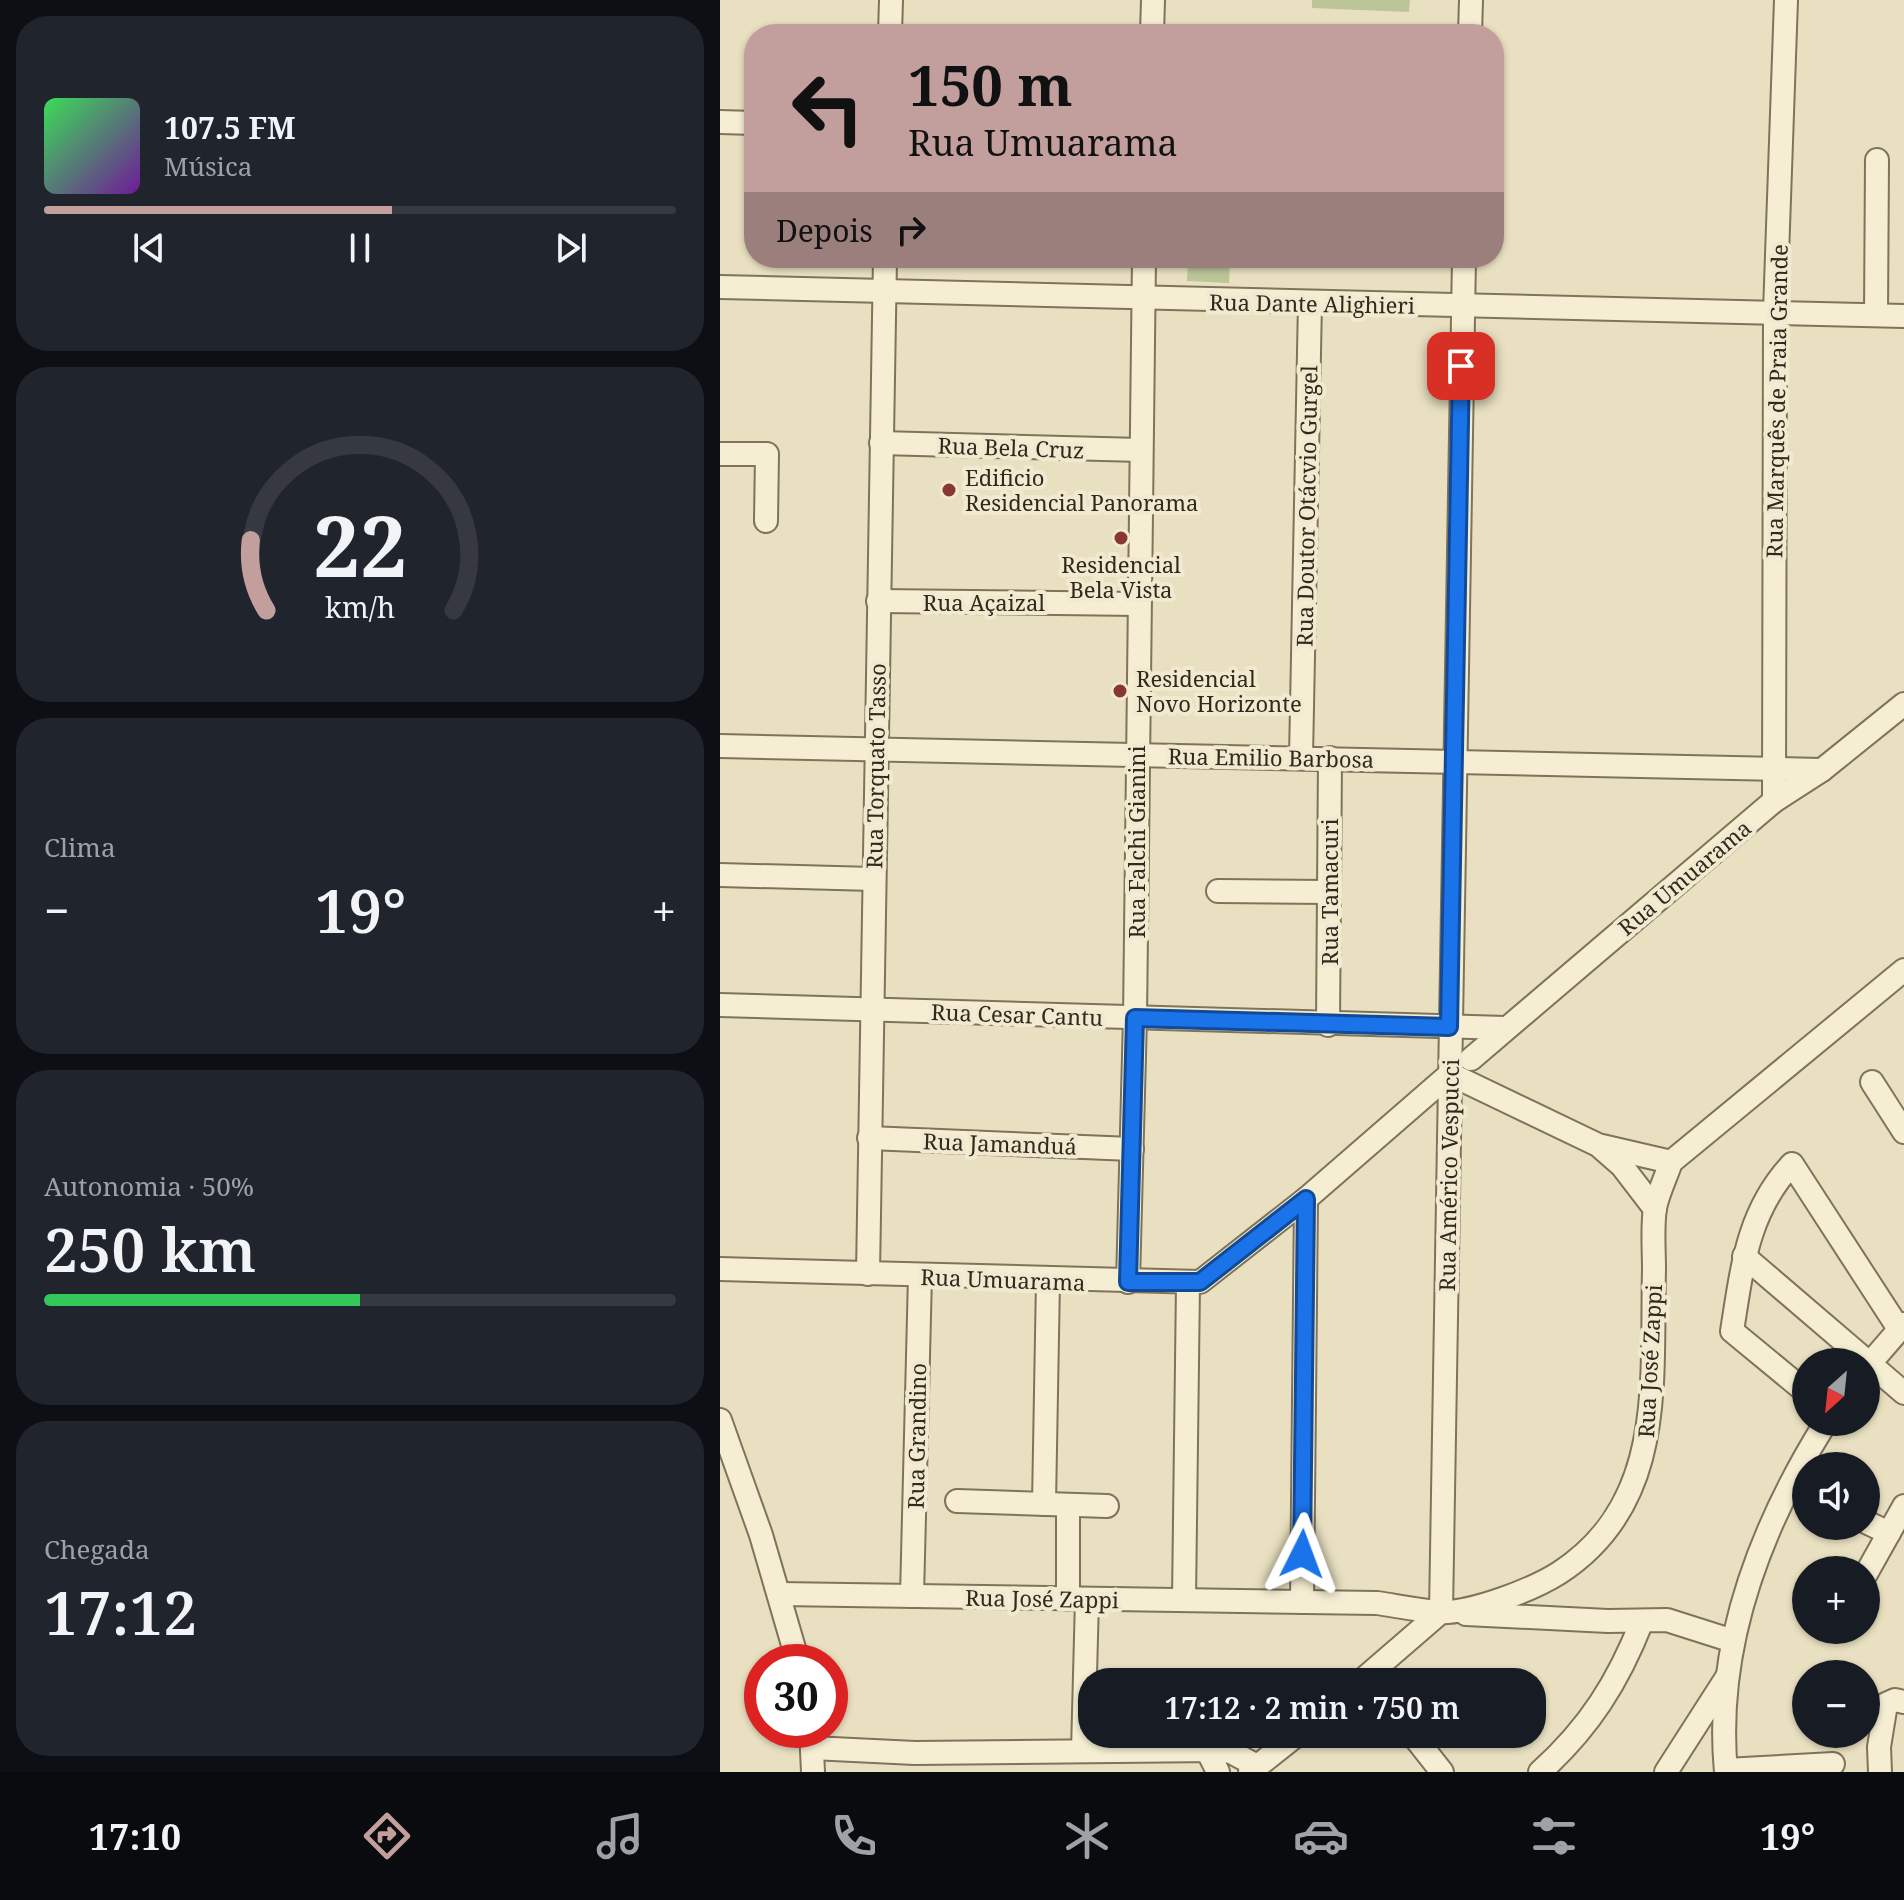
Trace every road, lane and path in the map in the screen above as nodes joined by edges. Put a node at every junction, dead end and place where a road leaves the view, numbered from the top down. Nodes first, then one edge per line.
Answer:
1 (891, 0) edge
2 (1153, 0) edge
3 (1471, 0) edge
4 (1786, 0) edge
5 (890, 24) edge
6 (1152, 24) edge
7 (1470, 24) edge
8 (720, 122) edge
9 (744, 123) edge
10 (1877, 160) dead end
11 (885, 268) edge
12 (1144, 268) edge
13 (1464, 268) edge
14 (720, 287) edge
15 (884, 292) junction
16 (1143, 299) junction
17 (1310, 302) junction
18 (1462, 305) junction
19 (1775, 312) junction
20 (1876, 315) junction
21 (1904, 316) edge
22 (881, 443) junction
23 (1141, 450) junction
24 (720, 454) edge
25 (766, 521) dead end
26 (878, 601) junction
27 (1138, 604) junction
28 (1904, 704) edge
29 (720, 746) edge
30 (876, 749) junction
31 (1137, 754) junction
32 (1301, 757) junction
33 (1330, 758) junction
34 (1455, 761) junction
35 (1775, 769) junction
36 (1822, 770) junction
37 (1774, 801) junction
38 (720, 875) edge
39 (873, 879) junction
40 (1218, 891) dead end
41 (1329, 892) junction
42 (1904, 970) edge
43 (720, 1005) edge
44 (871, 1009) junction
45 (1135, 1018) junction
46 (1328, 1025) junction
47 (1449, 1027) junction
48 (1505, 1028) junction
49 (1471, 1059) dead end
50 (1450, 1074) junction
51 (1872, 1082) dead end
52 (1904, 1132) edge
53 (869, 1138) junction
54 (1598, 1145) junction
55 (1132, 1149) junction
56 (1671, 1162) junction
57 (1306, 1199) junction
58 (1655, 1209) junction
59 (1744, 1256) junction
60 (720, 1269) edge
61 (868, 1274) junction
62 (920, 1276) junction
63 (1048, 1280) junction
64 (1128, 1282) junction
65 (1188, 1284) junction
66 (1902, 1327) edge
67 (1848, 1348) edge
68 (1880, 1352) edge
69 (1880, 1375) edge
70 (1792, 1380) edge
71 (1904, 1393) edge
72 (720, 1420) edge
73 (728, 1466) edge
74 (1792, 1499) edge
75 (957, 1501) dead end
76 (1044, 1504) junction
77 (1068, 1505) junction
78 (1107, 1506) dead end
79 (1904, 1506) edge
80 (1880, 1529) edge
81 (1889, 1533) junction
82 (1876, 1556) edge
83 (779, 1594) junction
84 (912, 1596) junction
85 (1077, 1599) junction
86 (1184, 1600) junction
87 (1302, 1602) junction
88 (1441, 1612) junction
89 (1642, 1621) junction
90 (1733, 1641) junction
91 (793, 1644) edge
92 (1379, 1668) edge
93 (1727, 1676) junction
94 (1904, 1702) edge
95 (812, 1748) edge
96 (848, 1748) edge
97 (1280, 1748) edge
98 (1423, 1748) edge
99 (1207, 1750) junction
100 (1083, 1751) junction
101 (915, 1763) edge
102 (1833, 1764) dead end
103 (1254, 1769) edge
104 (1726, 1771) edge
105 (813, 1772) edge
106 (1218, 1772) edge
107 (1442, 1772) edge
108 (1540, 1772) edge
109 (1666, 1772) edge
110 (1880, 1772) edge

1 - 5 street
2 - 6 street
3 - 7 street
4 - 19 street, Rua Marquês de Praia Grande
8 - 9 street
10 - 20 street
11 - 15 street, Rua Torquato Tasso
12 - 16 street, Rua Falchi Gianini
13 - 18 street, Rua Américo Vespucci
14 - 15 street, Rua Dante Alighieri
15 - 16 street, Rua Dante Alighieri
15 - 22 street, Rua Torquato Tasso
16 - 17 street, Rua Dante Alighieri
16 - 23 street, Rua Falchi Gianini
17 - 18 street, Rua Dante Alighieri
17 - 32 street, Rua Doutor Otácvio Gurgel
18 - 19 street, Rua Dante Alighieri
18 - 34 street, Rua Américo Vespucci
19 - 20 street, Rua Dante Alighieri
19 - 35 street, Rua Marquês de Praia Grande
20 - 21 street, Rua Dante Alighieri
22 - 23 street, Rua Bela Cruz
22 - 26 street, Rua Torquato Tasso
23 - 27 street, Rua Falchi Gianini
24 - 25 street
26 - 27 street, Rua Açaizal
26 - 30 street, Rua Torquato Tasso
27 - 31 street, Rua Falchi Gianini
28 - 36 street, Rua Umuarama
29 - 30 street, Rua Emilio Barbosa
30 - 31 street, Rua Emilio Barbosa
30 - 39 street, Rua Torquato Tasso
31 - 32 street, Rua Emilio Barbosa
31 - 45 street, Rua Falchi Gianini
32 - 33 street, Rua Emilio Barbosa
33 - 34 street, Rua Emilio Barbosa
33 - 41 street, Rua Tamacuri
34 - 35 street, Rua Emilio Barbosa
34 - 47 street, Rua Américo Vespucci
35 - 36 street, Rua Emilio Barbosa
35 - 37 street, Rua Marquês de Praia Grande
36 - 37 street, Rua Umuarama
37 - 48 street, Rua Umuarama
38 - 39 street
39 - 44 street, Rua Torquato Tasso
40 - 41 street
41 - 46 street, Rua Tamacuri
42 - 56 street
43 - 44 street, Rua Cesar Cantu
44 - 45 street, Rua Cesar Cantu
44 - 53 street, Rua Torquato Tasso
45 - 46 street, Rua Cesar Cantu
45 - 55 street, Rua Falchi Gianini
46 - 47 street, Rua Cesar Cantu
47 - 48 street, Rua Cesar Cantu
47 - 50 street, Rua Américo Vespucci
48 - 49 street, Rua Umuarama
50 - 54 street
50 - 57 street, Rua Umuarama
50 - 88 street, Rua Américo Vespucci
51 - 52 street
53 - 55 street, Rua Jamanduá
53 - 61 street, Rua Torquato Tasso
54 - 56 street
54 - 58 street
55 - 64 street, Rua Falchi Gianini
56 - 58 street, Rua José Zappi
57 - 65 street, Rua Umuarama
57 - 87 street
58 - 88 street, Rua José Zappi
59 - 66 street
59 - 67 street
59 - 70 street
60 - 61 street, Rua Umuarama
61 - 62 street, Rua Umuarama
62 - 63 street, Rua Umuarama
62 - 84 street, Rua Grandino
63 - 64 street, Rua Umuarama
63 - 76 street
64 - 65 street, Rua Umuarama
65 - 86 street
66 - 68 street
69 - 71 street
72 - 73 street
73 - 83 street
74 - 90 street
75 - 76 street
76 - 77 street
77 - 78 street
77 - 85 street
79 - 81 street
80 - 81 street
81 - 82 street
83 - 84 street, Rua José Zappi
83 - 91 street
84 - 85 street, Rua José Zappi
85 - 86 street, Rua José Zappi
85 - 100 street
86 - 87 street, Rua José Zappi
87 - 88 street, Rua José Zappi
88 - 89 street
88 - 92 street
89 - 90 street
89 - 108 street
90 - 93 street
93 - 104 street
93 - 109 street
94 - 110 street
95 - 105 street
96 - 101 street
97 - 103 street
98 - 107 street
99 - 100 street
99 - 103 street
99 - 106 street
100 - 101 street
102 - 104 street

